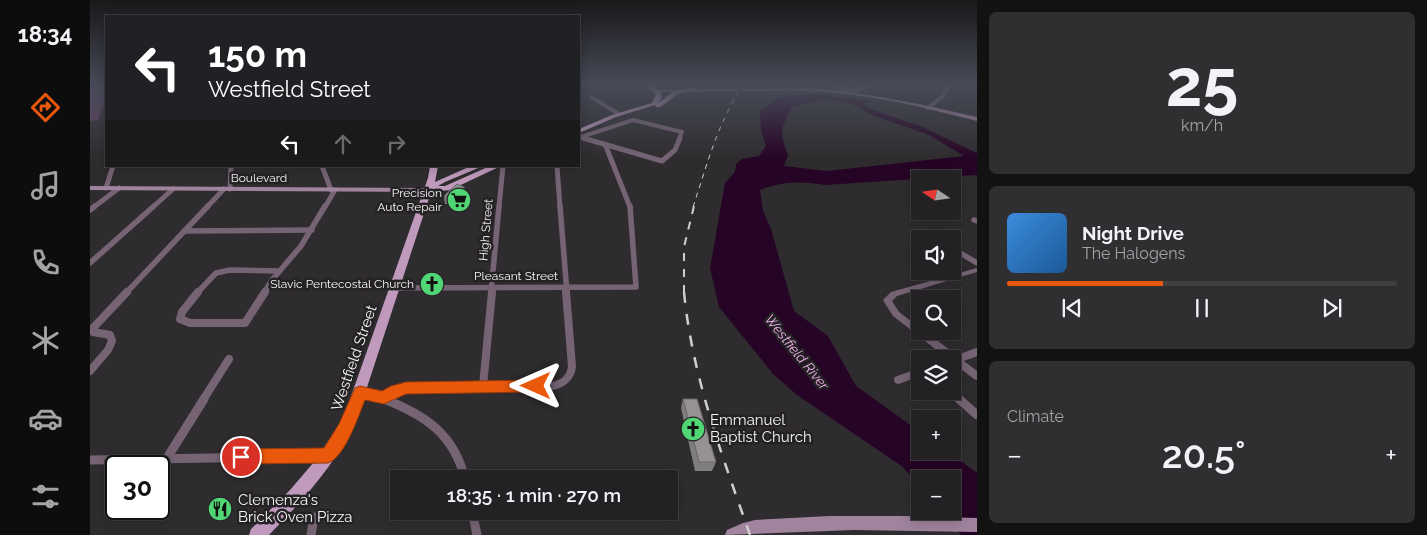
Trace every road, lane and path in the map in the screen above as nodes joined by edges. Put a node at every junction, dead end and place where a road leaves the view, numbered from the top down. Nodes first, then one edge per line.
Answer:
1 (610, 109) edge
2 (638, 109) edge
3 (644, 109) edge
4 (932, 109) edge
5 (629, 112) junction
6 (619, 114) junction
7 (977, 119) edge
8 (580, 134) edge
9 (580, 134) edge
10 (580, 134) edge
11 (605, 144) junction
12 (113, 167) edge
13 (230, 167) edge
14 (322, 167) edge
15 (476, 167) edge
16 (494, 167) edge
17 (503, 167) edge
18 (557, 167) edge
19 (434, 168) edge
20 (455, 175) junction
21 (90, 188) edge
22 (106, 188) junction
23 (119, 188) junction
24 (173, 189) junction
25 (227, 189) junction
26 (333, 190) junction
27 (427, 190) junction
28 (90, 210) edge
29 (312, 230) junction
30 (184, 231) junction
31 (961, 253) edge
32 (90, 263) edge
33 (977, 263) edge
34 (977, 270) edge
35 (279, 271) junction
36 (395, 288) junction
37 (492, 288) junction
38 (566, 288) junction
39 (941, 350) edge
40 (977, 352) edge
41 (961, 358) edge
42 (229, 359) dead end
43 (961, 365) edge
44 (90, 371) edge
45 (911, 375) edge
46 (977, 376) edge
47 (898, 380) dead end
48 (483, 386) junction
49 (360, 393) junction
50 (384, 398) junction
51 (960, 400) edge
52 (977, 414) edge
53 (169, 455) edge
54 (328, 456) junction
55 (170, 458) edge
56 (90, 460) edge
57 (105, 460) edge
58 (462, 470) edge
59 (314, 517) dead end
60 (474, 520) edge
61 (977, 525) edge
62 (257, 535) edge
63 (311, 535) edge
64 (478, 535) edge
65 (732, 535) edge

1 - 6 street
2 - 5 main road
3 - 5 main road
4 - 7 main road
5 - 6 main road
6 - 8 main road
9 - 11 street
10 - 11 street
11 - 38 street, Pleasant Street
12 - 22 street
13 - 25 street
14 - 26 street
15 - 20 main road
16 - 27 main road
17 - 37 street, High Street
18 - 38 street
19 - 20 main road
19 - 27 main road, Westfield Street
20 - 27 main road
21 - 22 main road, Boulevard
22 - 23 main road, Boulevard
23 - 24 main road, Boulevard
23 - 28 street
24 - 25 main road, Boulevard
24 - 32 street
25 - 26 main road, Boulevard
25 - 30 street
26 - 27 main road, Boulevard
26 - 29 street
27 - 36 main road, Westfield Street
29 - 30 street
29 - 35 street
30 - 44 street
31 - 33 street
34 - 39 street
35 - 35 street
36 - 37 street, Pleasant Street
36 - 49 main road, Westfield Street
37 - 38 street, Pleasant Street
37 - 48 street, High Street
38 - 48 street
40 - 41 street
42 - 53 street
43 - 46 street
45 - 47 street
48 - 50 street
49 - 50 street
49 - 54 main road, Westfield Street
50 - 58 street
51 - 52 street
54 - 55 street
54 - 62 main road, Westfield Street
56 - 57 street
59 - 63 street
60 - 64 street
61 - 65 main road

